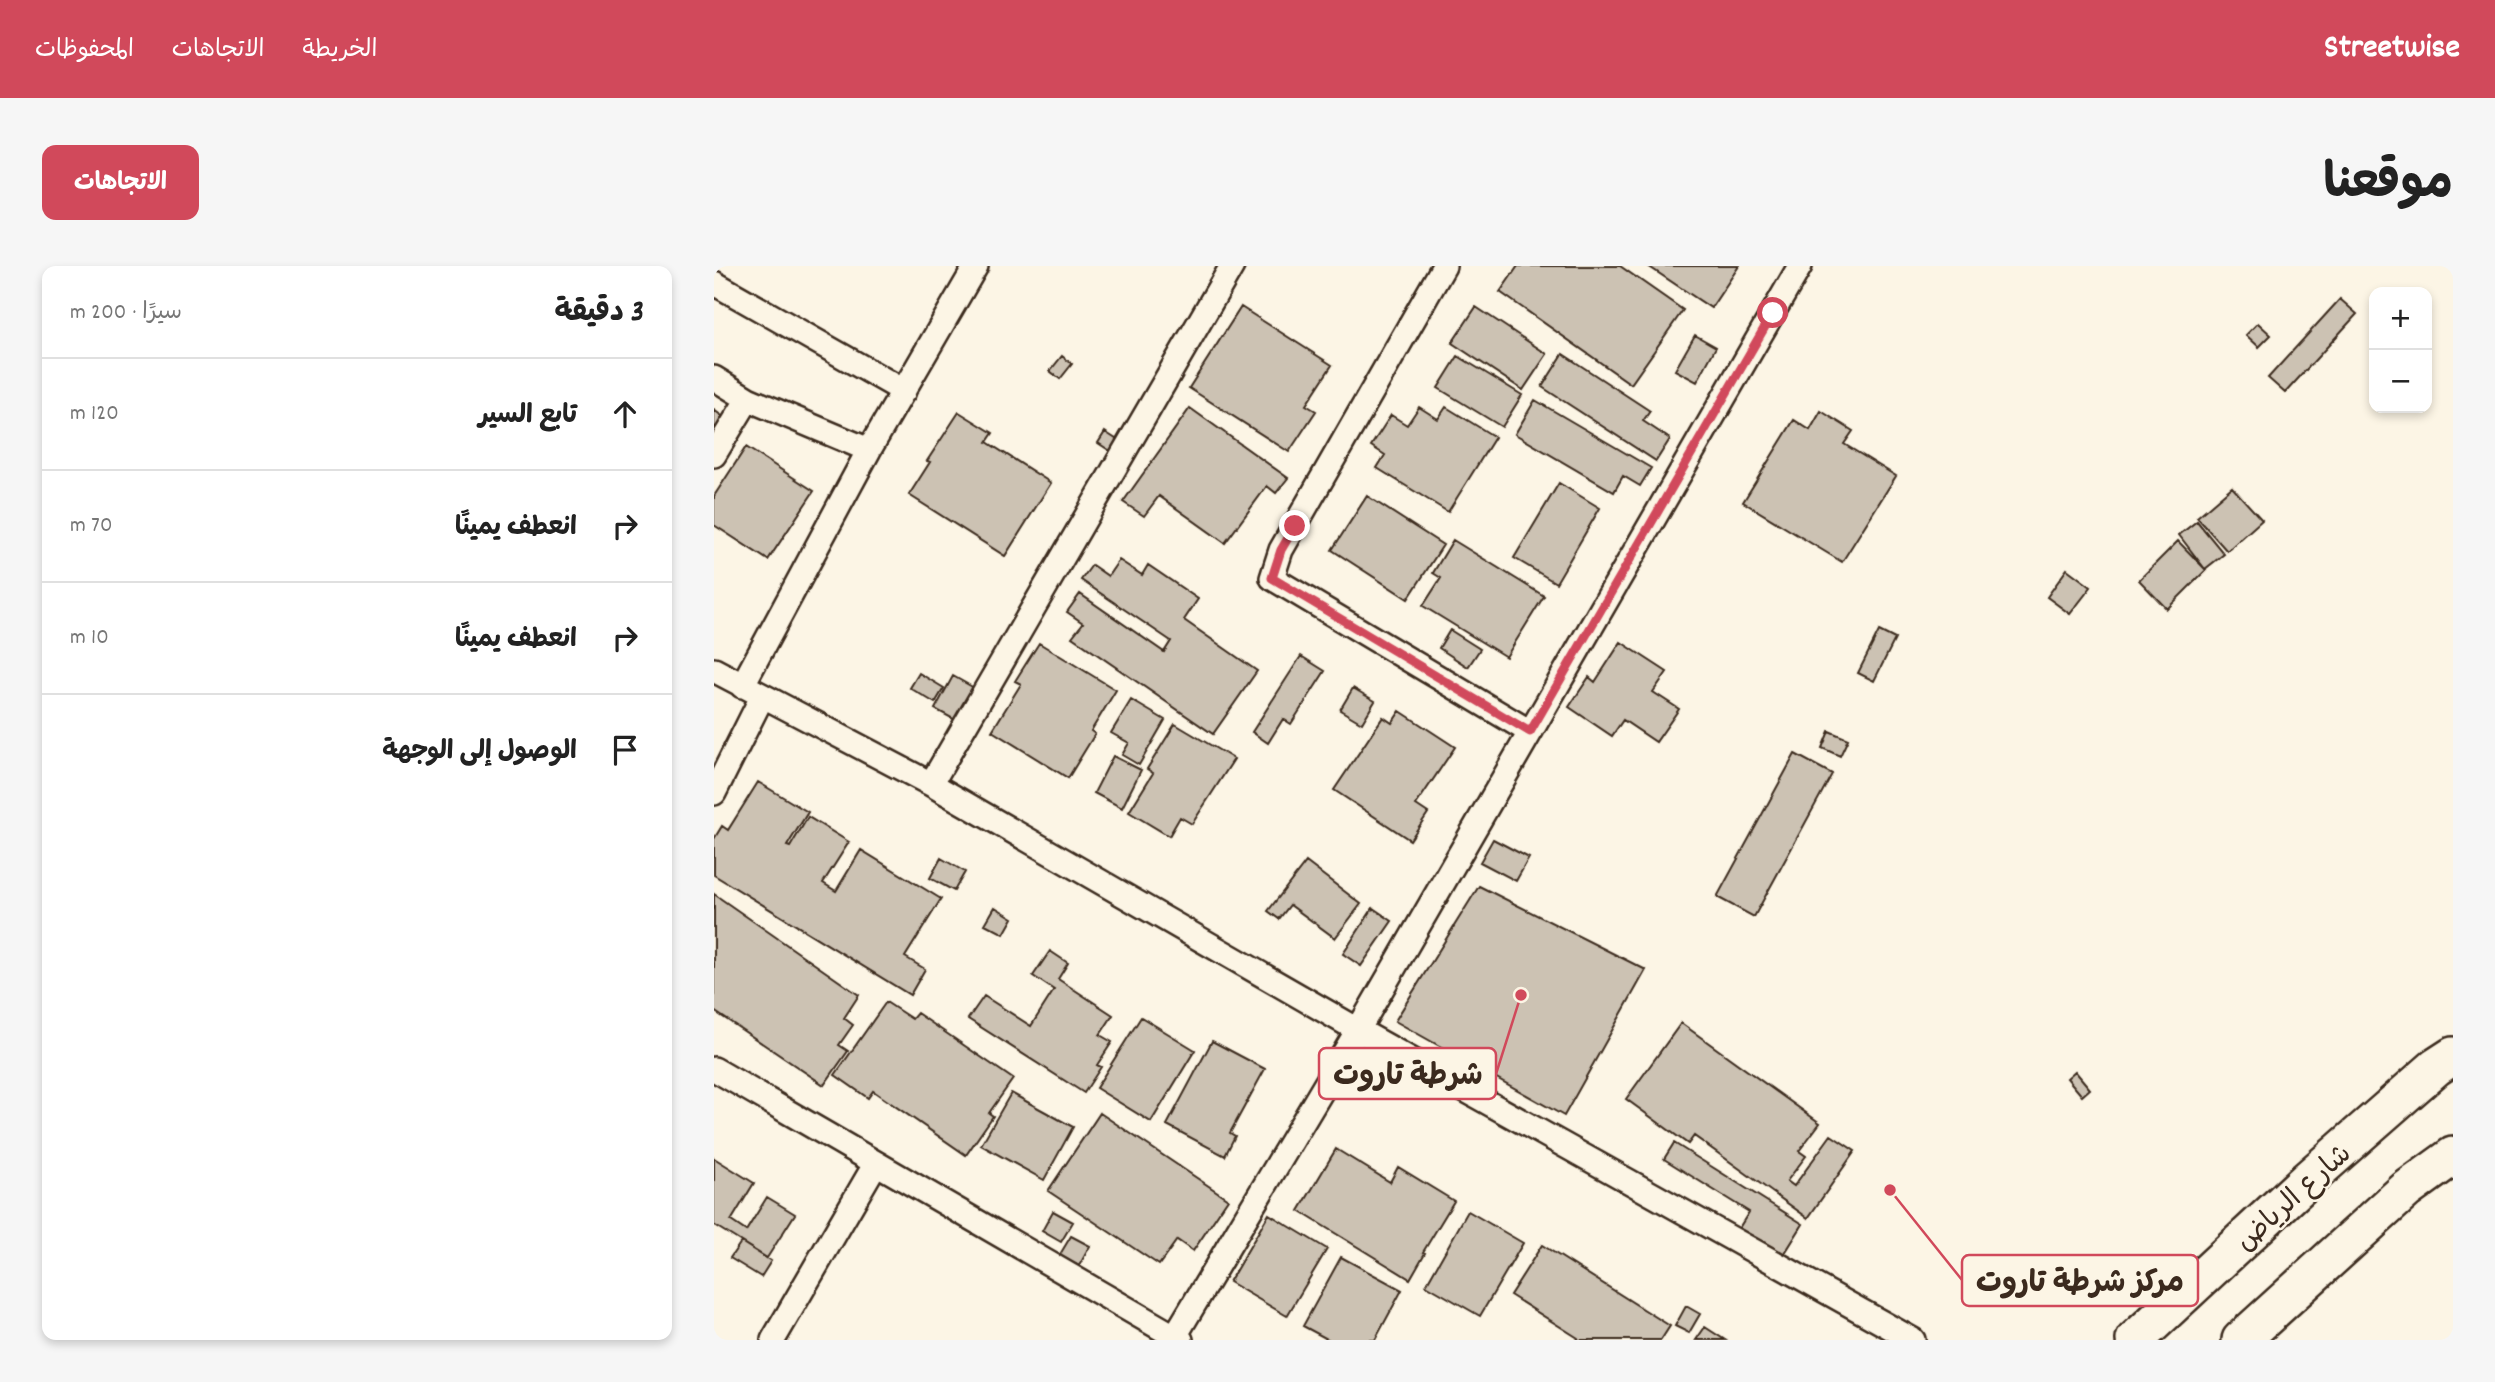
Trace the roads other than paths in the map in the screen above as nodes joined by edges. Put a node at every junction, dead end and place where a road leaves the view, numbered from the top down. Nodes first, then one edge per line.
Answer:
1 (976, 266) edge
2 (1232, 266) edge
3 (1444, 266) edge
4 (1800, 266) edge
5 (714, 283) edge
6 (714, 378) edge
7 (904, 391) junction
8 (748, 399) junction
9 (869, 450) junction
10 (714, 455) edge
11 (714, 670) edge
12 (742, 685) junction
13 (762, 697) junction
14 (1530, 732) junction
15 (931, 784) junction
16 (714, 793) edge
17 (1358, 1030) junction
18 (2453, 1056) edge
19 (714, 1069) edge
20 (2453, 1156) edge
21 (876, 1163) junction
22 (1178, 1338) edge
23 (773, 1340) edge
24 (1913, 1340) edge
25 (2135, 1340) edge
26 (2241, 1340) edge

1 - 7 street
2 - 15 street
3 - 14 street
4 - 14 street
5 - 7 street
6 - 8 street
7 - 9 street
8 - 9 street
8 - 10 street
9 - 12 street
11 - 12 street
12 - 13 street
13 - 15 street
13 - 16 street
14 - 17 street
15 - 17 street
17 - 22 street
17 - 24 street
18 - 25 main road, شارع الرياض
19 - 21 street
20 - 26 main road
21 - 22 street
21 - 23 street

